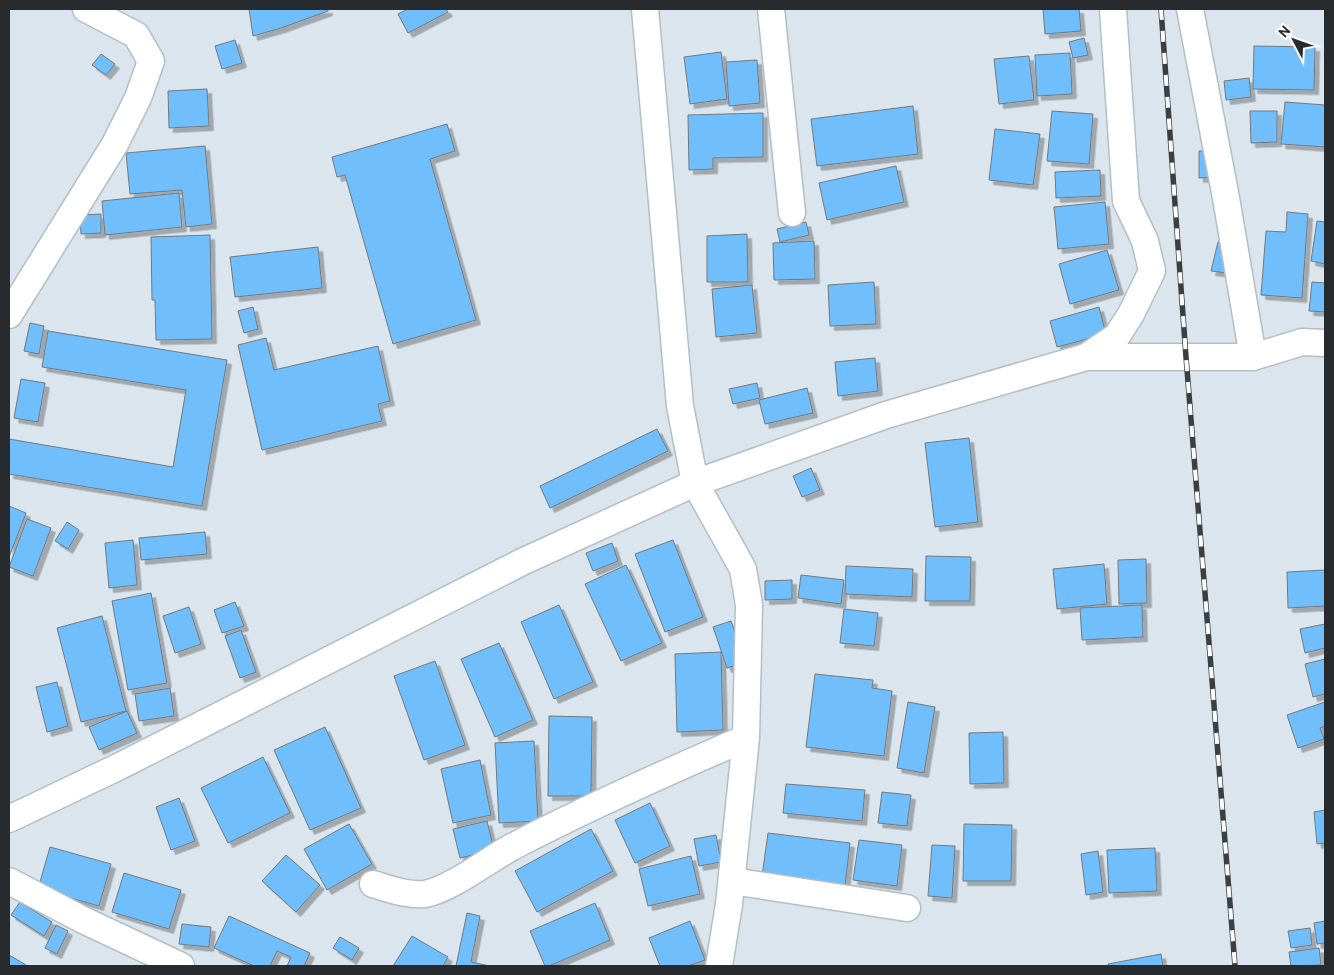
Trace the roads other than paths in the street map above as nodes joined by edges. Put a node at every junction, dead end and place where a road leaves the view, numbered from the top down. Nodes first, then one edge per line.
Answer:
1 (86, 9) edge
2 (645, 9) edge
3 (771, 9) edge
4 (1113, 9) edge
5 (1190, 9) edge
6 (792, 213) dead end
7 (9, 315) edge
8 (1325, 344) edge
9 (1253, 357) junction
10 (1086, 358) junction
11 (695, 483) junction
12 (746, 738) junction
13 (9, 819) edge
14 (9, 881) edge
15 (732, 881) junction
16 (373, 884) dead end
17 (907, 908) dead end
18 (181, 966) edge
19 (719, 966) edge

1 - 7 street
2 - 11 street
3 - 6 street
4 - 10 street
5 - 9 street
8 - 9 street
9 - 10 street
10 - 11 street
11 - 12 street
11 - 13 street
12 - 15 street
12 - 16 street
14 - 18 street
15 - 17 street
15 - 19 street

